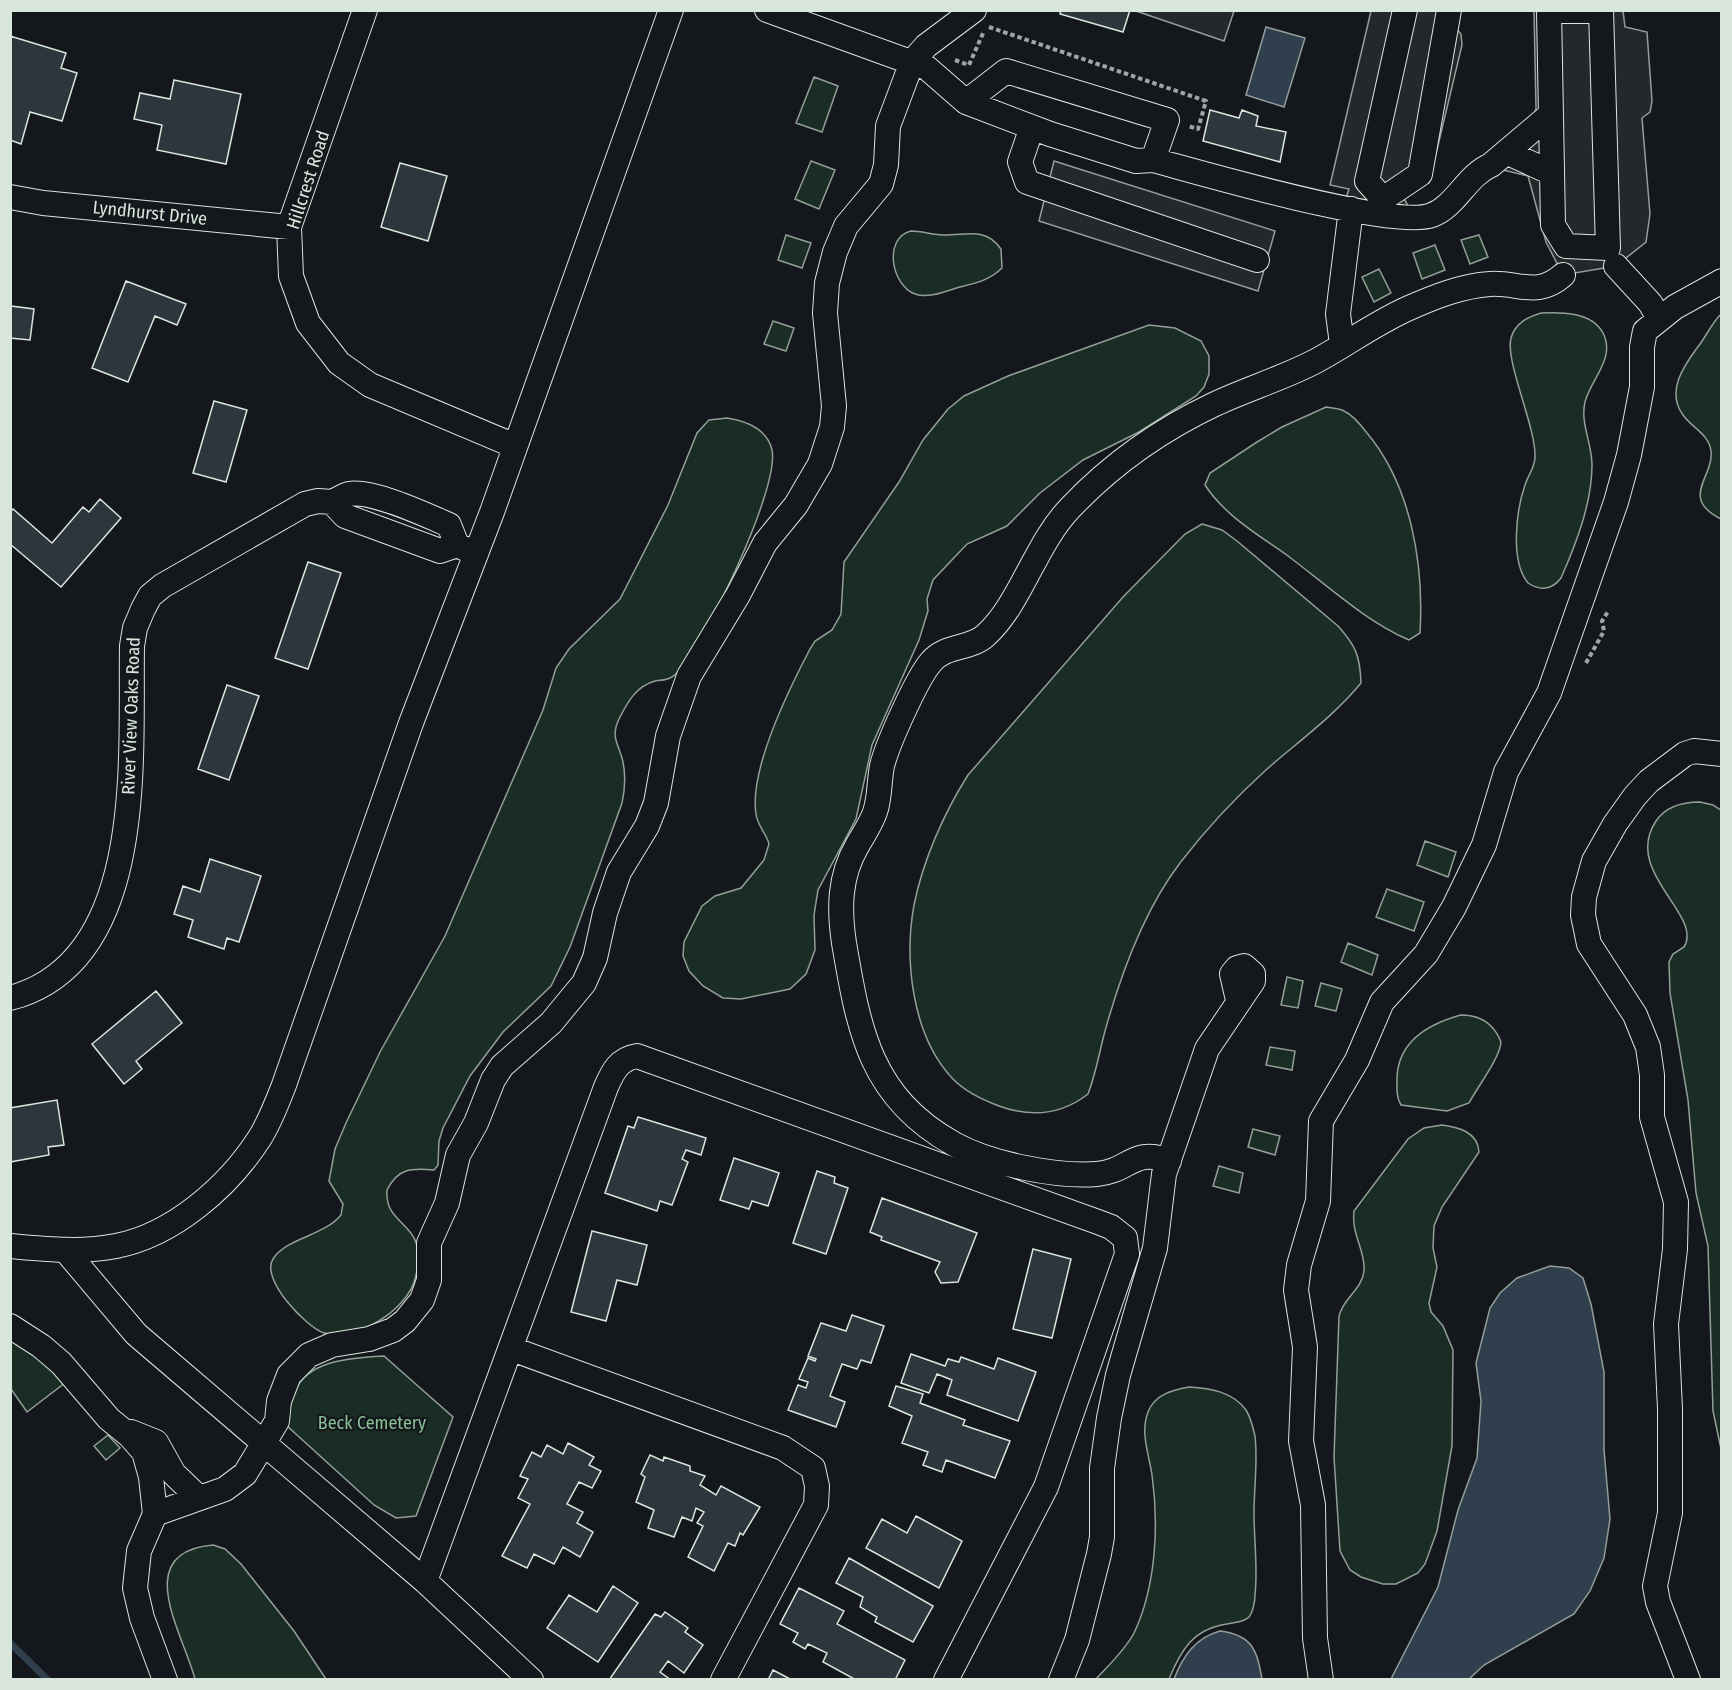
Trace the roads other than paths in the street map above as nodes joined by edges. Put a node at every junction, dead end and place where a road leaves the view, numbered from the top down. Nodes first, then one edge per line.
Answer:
1 (365, 10) edge
2 (671, 10) edge
3 (767, 10) edge
4 (974, 10) edge
5 (1405, 10) edge
6 (1449, 10) edge
7 (1549, 11) edge
8 (1601, 11) edge
9 (912, 62) junction
10 (966, 102) junction
11 (1550, 115) junction
12 (1032, 128) junction
13 (1506, 152) junction
14 (1153, 160) junction
15 (1551, 173) junction
16 (10, 197) edge
17 (1381, 206) junction
18 (1351, 209) junction
19 (289, 227) junction
20 (1257, 260) dead end
21 (1616, 266) dead end
22 (1563, 275) dead end
23 (1722, 281) edge
24 (1659, 318) junction
25 (1342, 344) junction
26 (516, 446) junction
27 (466, 550) junction
28 (1722, 754) edge
29 (10, 998) edge
30 (1238, 1000) dead end
31 (1169, 1161) junction
32 (10, 1246) edge
33 (66, 1251) junction
34 (10, 1326) edge
35 (512, 1349) junction
36 (120, 1429) junction
37 (263, 1443) junction
38 (199, 1498) junction
39 (155, 1514) junction
40 (425, 1581) junction
41 (165, 1680) edge
42 (531, 1680) edge
43 (723, 1680) edge
44 (946, 1680) edge
45 (1061, 1680) edge
46 (1321, 1680) edge
47 (1688, 1680) edge

1 - 19 street, Hillcrest Road
2 - 26 street
3 - 9 street
4 - 9 street
5 - 17 street
6 - 17 street
7 - 8 street
7 - 11 street
8 - 15 street
9 - 10 street
9 - 37 street
10 - 12 street
10 - 14 street
11 - 13 street
11 - 15 street
12 - 14 street
12 - 20 street
13 - 15 street
13 - 17 street
14 - 18 street
16 - 19 street, Lyndhurst Drive
17 - 18 street
18 - 25 street
19 - 26 street, Hillcrest Road
21 - 24 street
22 - 25 street
23 - 24 street
24 - 46 street
25 - 31 street
26 - 27 street
27 - 29 street, River View Oaks Road
27 - 33 street
28 - 47 street
30 - 31 street
31 - 45 street
32 - 33 street
33 - 37 street
34 - 36 street
35 - 40 street
35 - 43 street
35 - 44 street
36 - 38 street
36 - 39 street
37 - 38 street
37 - 40 street
38 - 39 street
39 - 41 street
40 - 42 street

